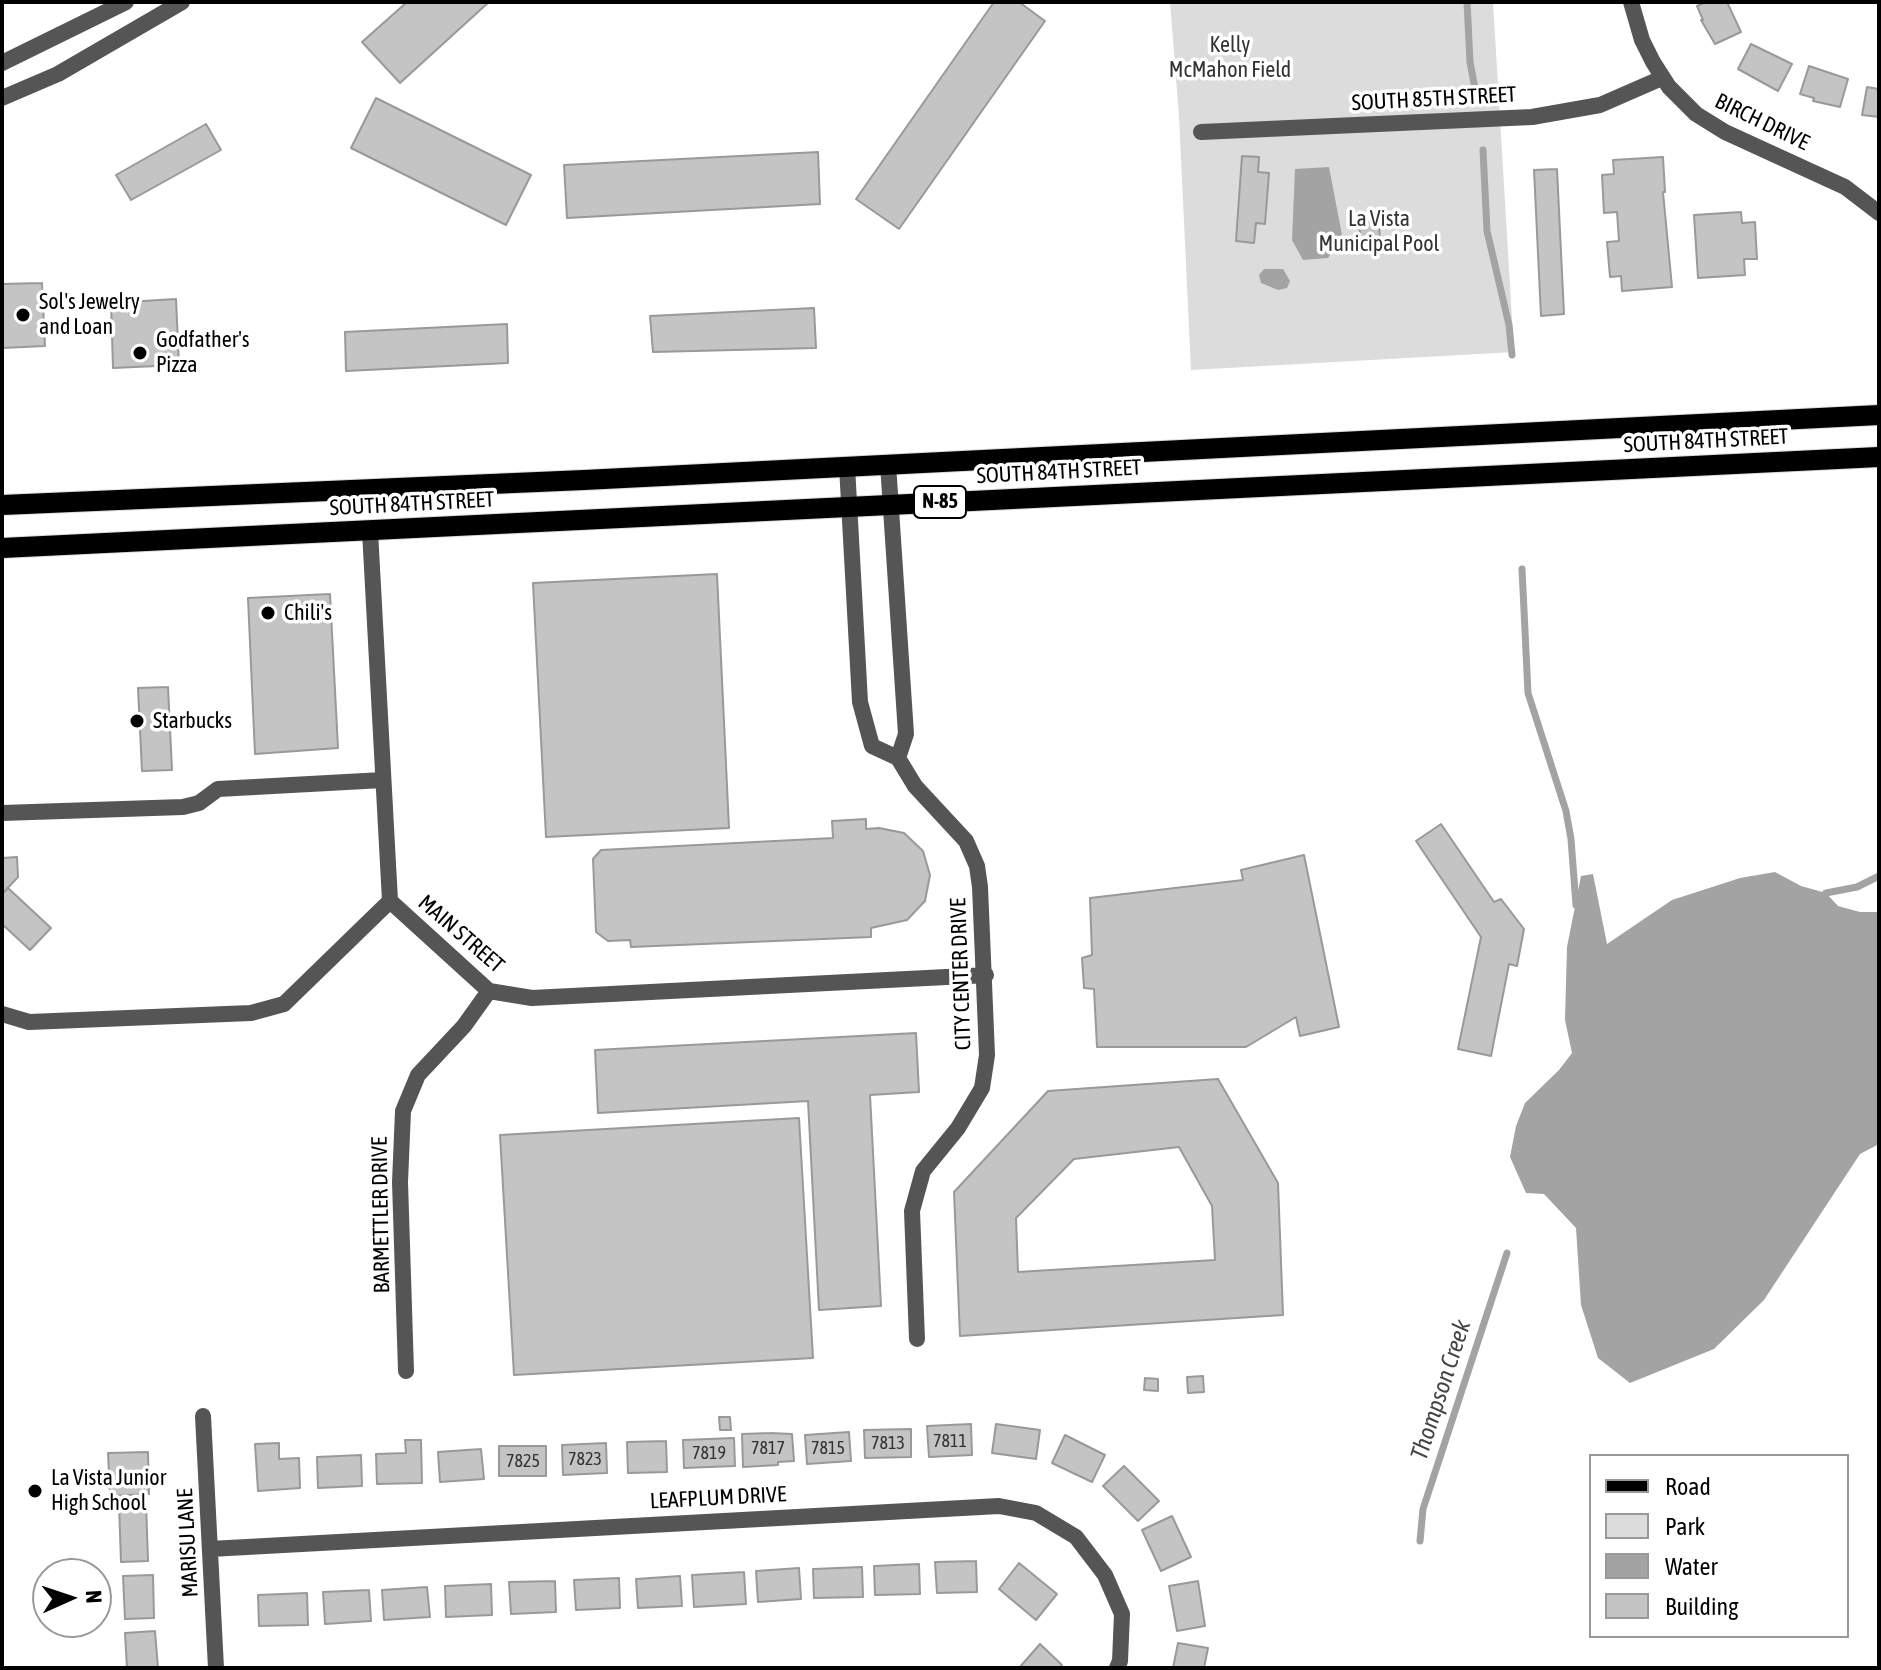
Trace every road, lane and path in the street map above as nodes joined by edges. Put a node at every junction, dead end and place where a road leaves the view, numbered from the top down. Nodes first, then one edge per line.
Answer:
1 (126, 2) edge
2 (182, 2) edge
3 (1631, 2) edge
4 (2, 63) edge
5 (1662, 78) junction
6 (2, 98) edge
7 (1201, 132) dead end
8 (1879, 213) edge
9 (1879, 415) edge
10 (1879, 457) edge
11 (888, 464) junction
12 (847, 466) junction
13 (890, 504) junction
14 (2, 505) edge
15 (849, 506) junction
16 (370, 531) junction
17 (2, 548) edge
18 (898, 758) junction
19 (383, 780) junction
20 (2, 813) edge
21 (390, 901) junction
22 (986, 975) junction
23 (489, 991) junction
24 (2, 1014) edge
25 (917, 1339) dead end
26 (406, 1371) dead end
27 (203, 1416) dead end
28 (210, 1549) junction
29 (216, 1668) edge
30 (1117, 1668) edge

1 - 4 street
2 - 6 street
3 - 5 street, BIRCH DRIVE
5 - 7 street, SOUTH 85TH STREET
5 - 8 street, BIRCH DRIVE
9 - 11 main road, SOUTH 84TH STREET / N-85
10 - 13 main road, SOUTH 84TH STREET / N-85
11 - 12 main road, SOUTH 84TH STREET / N-85
11 - 13 street
12 - 14 main road, SOUTH 84TH STREET / N-85
12 - 15 street, CITY CENTER DRIVE
13 - 15 main road, SOUTH 84TH STREET / N-85
13 - 18 street
15 - 16 main road, SOUTH 84TH STREET / N-85
15 - 18 street, CITY CENTER DRIVE
16 - 17 main road, SOUTH 84TH STREET / N-85
16 - 19 street
18 - 22 street, CITY CENTER DRIVE
19 - 20 street
19 - 21 street
21 - 23 street, MAIN STREET
21 - 24 street, MAIN STREET
22 - 23 street, MAIN STREET
22 - 25 street, CITY CENTER DRIVE
23 - 26 street, BARMETTLER DRIVE
27 - 28 street, MARISU LANE
28 - 29 street, MARISU LANE
28 - 30 street, LEAFPLUM DRIVE

